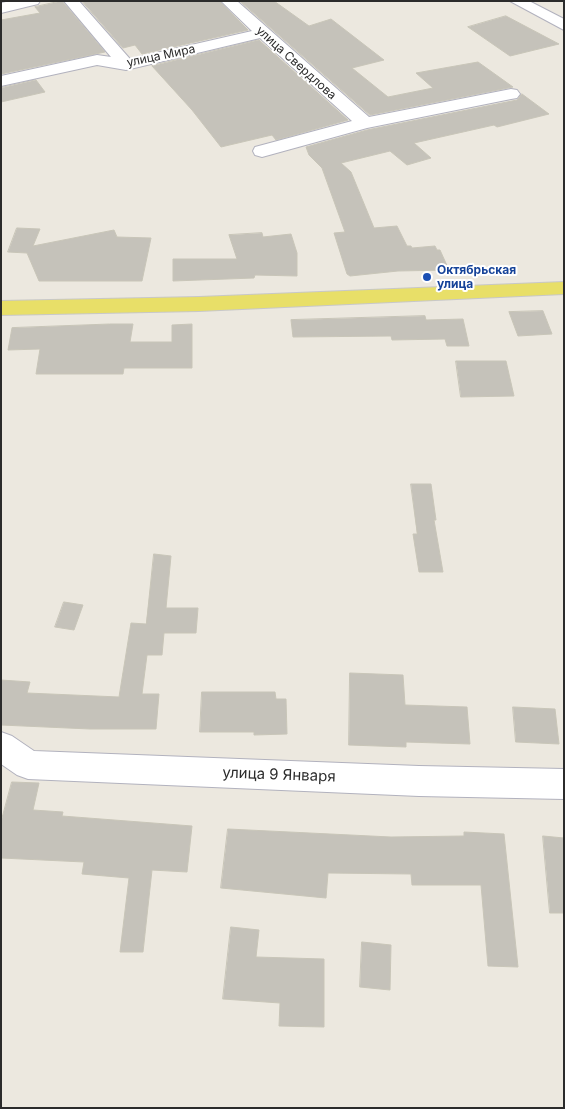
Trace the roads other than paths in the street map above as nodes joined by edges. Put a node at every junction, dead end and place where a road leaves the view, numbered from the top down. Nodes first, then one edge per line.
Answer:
1 (34, 1) edge
2 (71, 1) edge
3 (228, 1) edge
4 (517, 1) edge
5 (1, 8) edge
6 (564, 26) edge
7 (262, 33) junction
8 (126, 65) junction
9 (1, 81) edge
10 (511, 94) dead end
11 (364, 123) junction
12 (262, 150) dead end
13 (564, 288) edge
14 (1, 308) edge
15 (1, 746) edge
16 (564, 784) edge

1 - 5 street
2 - 8 street
3 - 7 street, улица Свердлова
4 - 6 street
7 - 8 street, улица Мира
7 - 11 street, улица Свердлова
8 - 9 street, улица Мира
10 - 11 street
11 - 12 street
13 - 14 main road
15 - 16 street, улица 9 Января

